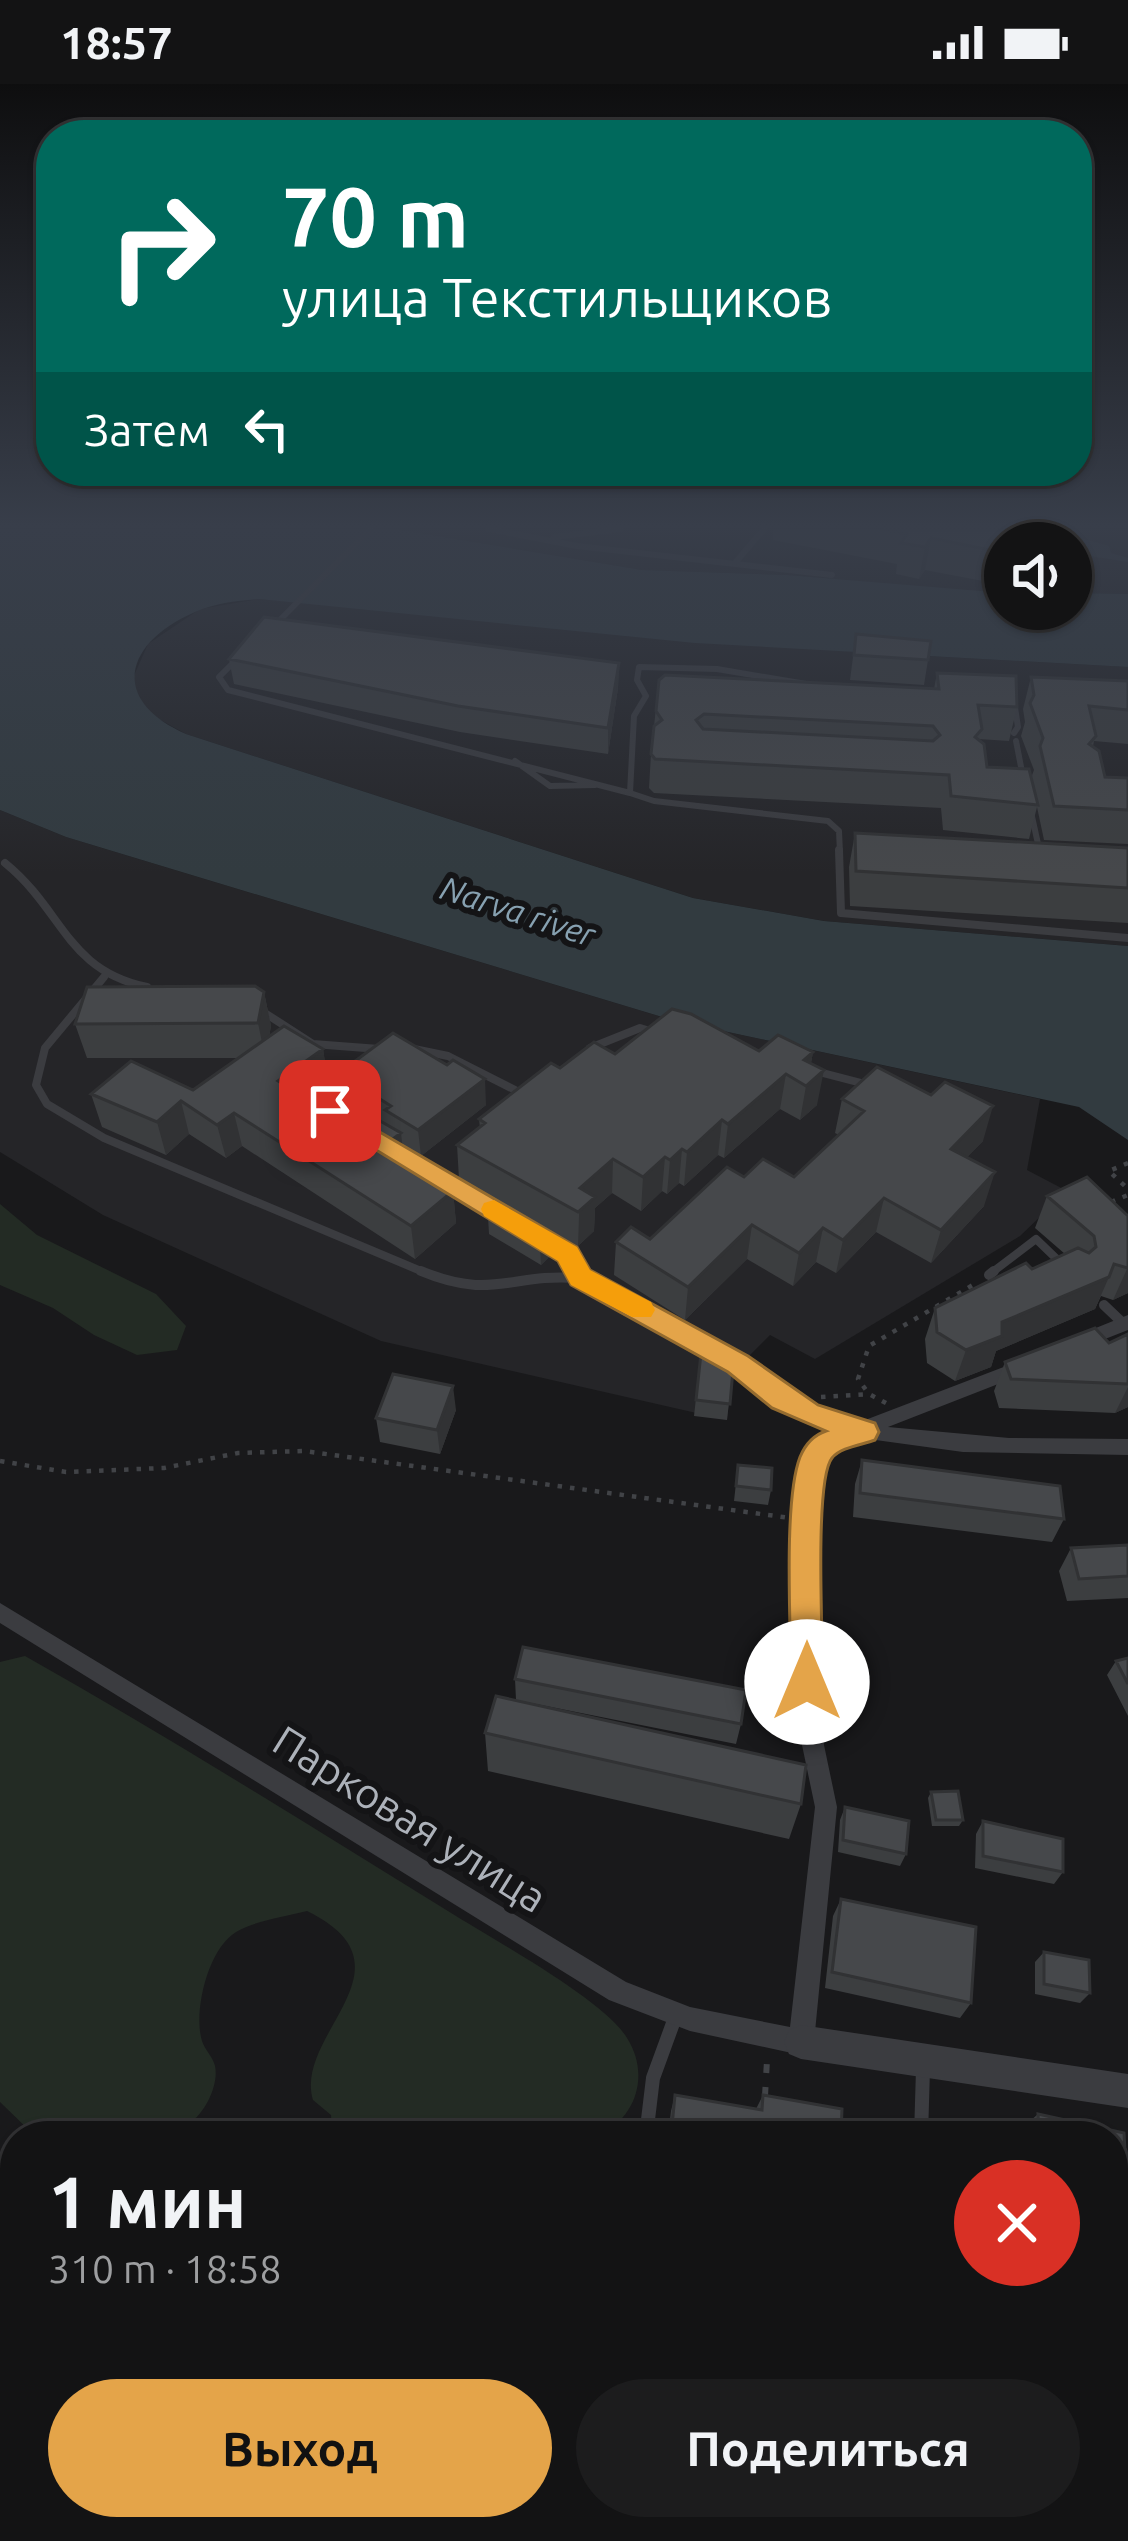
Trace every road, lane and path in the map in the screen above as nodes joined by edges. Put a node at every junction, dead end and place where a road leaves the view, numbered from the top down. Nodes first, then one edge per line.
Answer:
1 (249, 648) edge
2 (615, 676) edge
3 (638, 680) junction
4 (812, 686) edge
5 (1034, 701) edge
6 (629, 751) junction
7 (641, 752) dead end
8 (515, 761) junction
9 (597, 784) junction
10 (1024, 788) edge
11 (630, 794) junction
12 (1028, 807) edge
13 (840, 858) junction
14 (862, 859) edge
15 (5, 862) dead end
16 (1042, 869) edge
17 (1128, 938) edge
18 (104, 977) junction
19 (159, 989) edge
20 (240, 1001) edge
21 (662, 1034) edge
22 (383, 1050) junction
23 (586, 1050) edge
24 (368, 1064) edge
25 (800, 1068) edge
26 (352, 1078) edge
27 (542, 1085) edge
28 (892, 1090) edge
29 (1128, 1163) edge
30 (1128, 1192) edge
31 (1097, 1209) edge
32 (508, 1218) edge
33 (528, 1230) edge
34 (989, 1275) joint
35 (1074, 1275) edge
36 (581, 1278) junction
37 (1104, 1305) dead end
38 (1126, 1323) edge
39 (1061, 1350) edge
40 (1040, 1359) edge
41 (738, 1364) joint
42 (869, 1394) junction
43 (782, 1400) junction
44 (914, 1412) junction
45 (865, 1432) junction
46 (1128, 1448) edge
47 (0, 1461) edge
48 (807, 1520) junction
49 (0, 1612) edge
50 (676, 2015) junction
51 (785, 2038) junction
52 (923, 2062) junction
53 (1128, 2091) edge
54 (765, 2096) edge
55 (648, 2121) edge
56 (921, 2121) edge

1 - 8 lane
2 - 3 lane
3 - 4 lane
3 - 6 lane
5 - 10 lane
6 - 7 lane
6 - 11 lane
8 - 9 lane
8 - 9 lane
9 - 11 lane
11 - 13 lane
12 - 16 lane
13 - 14 lane
13 - 17 lane
15 - 18 lane
18 - 19 lane
18 - 36 lane
20 - 22 lane
21 - 23 lane
22 - 24 lane
22 - 27 lane
25 - 28 lane
26 - 32 lane
29 - 30 path
30 - 31 path
33 - 36 lane
34 - 35 lane
34 - 42 path
36 - 41 lane
37 - 38 lane
38 - 39 street
40 - 44 street
41 - 43 street
42 - 43 path
42 - 44 path
43 - 45 street
44 - 45 street
45 - 46 street
45 - 48 street
47 - 48 path
48 - 51 street
49 - 50 street, Парковая улица
50 - 51 street, Парковая улица
50 - 55 lane
51 - 52 street
51 - 54 path
52 - 53 street
52 - 56 lane

